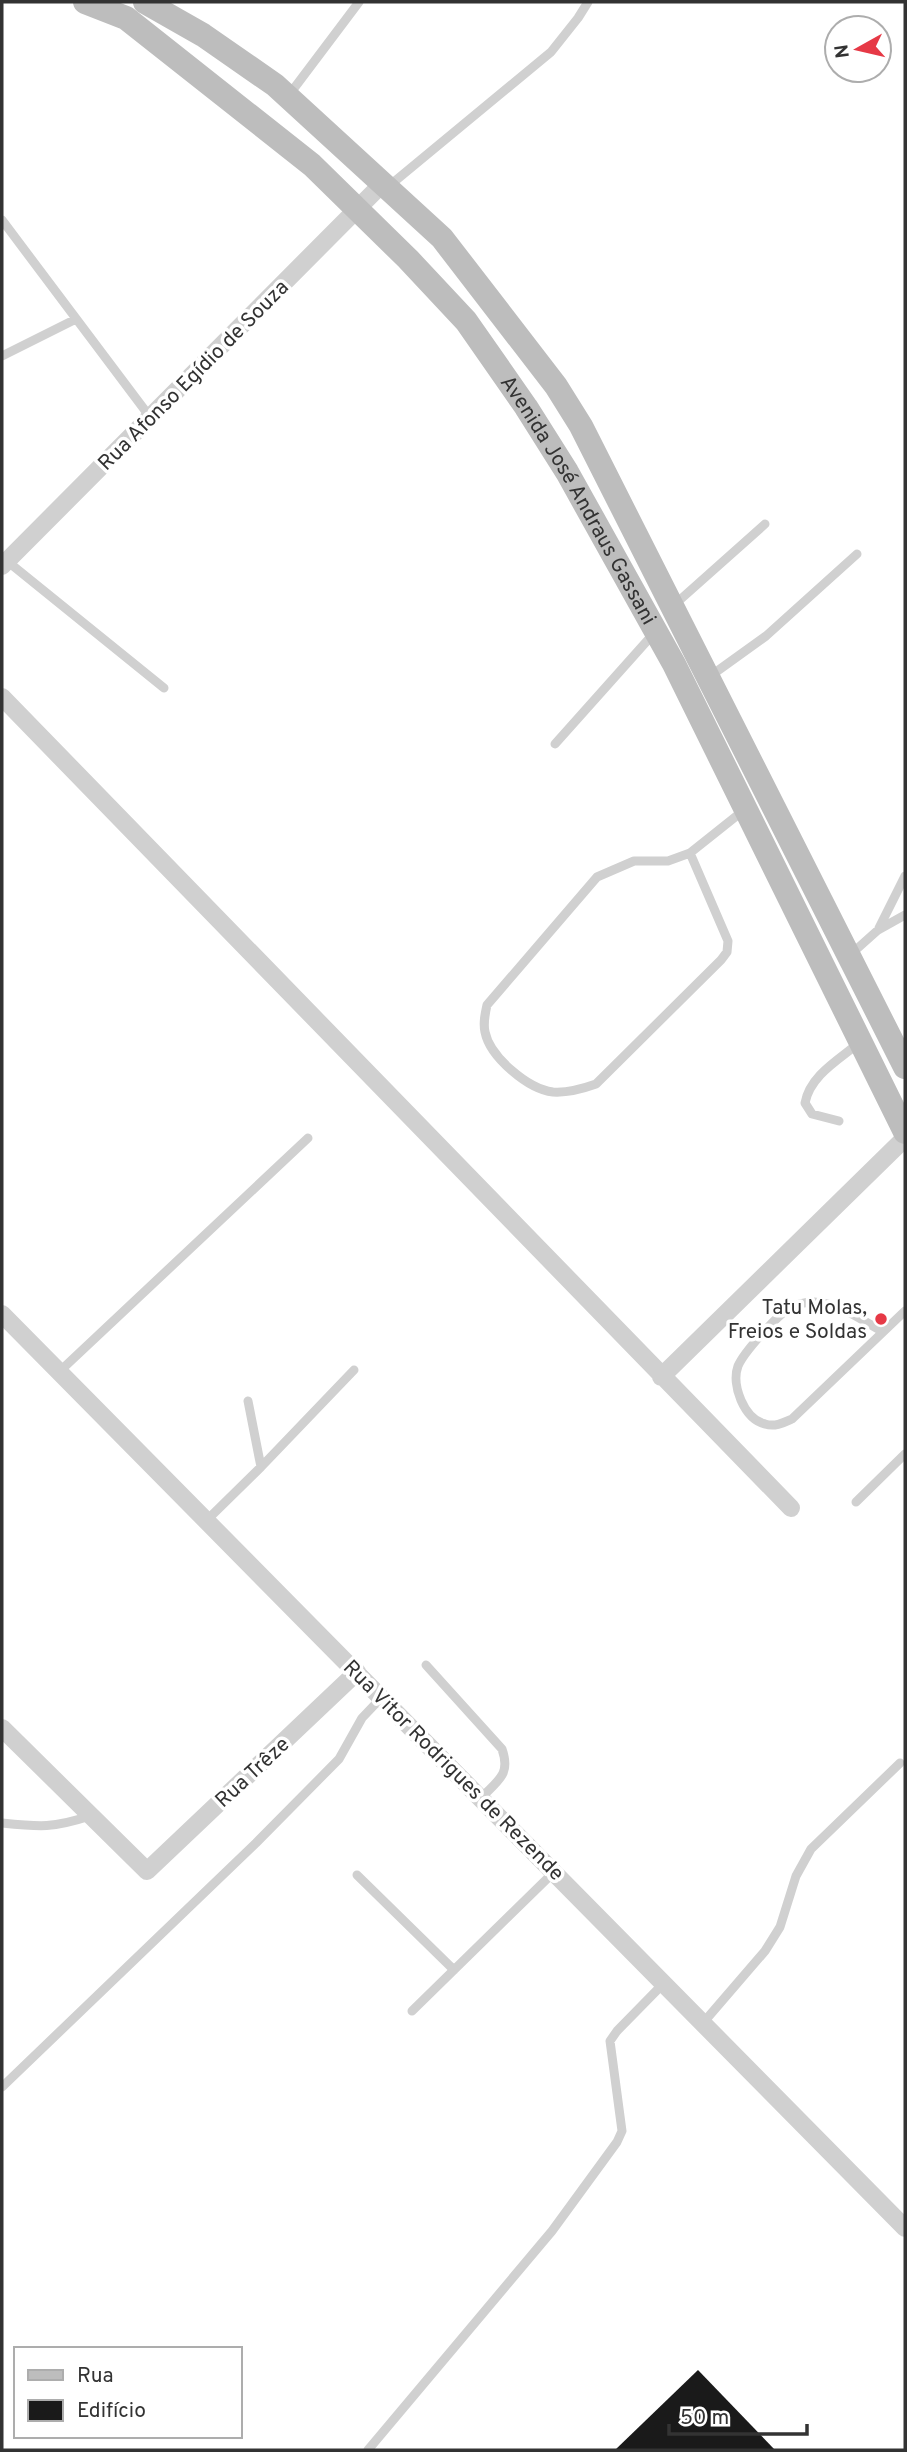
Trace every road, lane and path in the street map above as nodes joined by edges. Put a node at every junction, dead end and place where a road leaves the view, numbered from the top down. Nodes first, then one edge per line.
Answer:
1 (85, 2) edge
2 (145, 2) edge
3 (359, 2) edge
4 (588, 2) edge
5 (288, 97) junction
6 (385, 185) junction
7 (359, 210) junction
8 (2, 220) edge
9 (76, 319) junction
10 (2, 356) edge
11 (556, 386) junction
12 (526, 407) junction
13 (150, 417) junction
14 (765, 524) dead end
15 (857, 554) dead end
16 (4, 563) edge
17 (672, 607) junction
18 (656, 631) junction
19 (685, 659) junction
20 (708, 678) junction
21 (164, 688) dead end
22 (2, 697) edge
23 (555, 744) dead end
24 (746, 809) junction
25 (690, 853) junction
26 (905, 876) edge
27 (905, 915) edge
28 (878, 930) junction
29 (844, 947) junction
30 (816, 952) junction
31 (861, 1041) junction
32 (905, 1067) edge
33 (839, 1121) dead end
34 (905, 1132) edge
35 (308, 1138) dead end
36 (905, 1138) edge
37 (905, 1311) edge
38 (2, 1314) edge
39 (883, 1332) junction
40 (354, 1370) dead end
41 (59, 1372) junction
42 (661, 1377) junction
43 (248, 1401) dead end
44 (905, 1454) edge
45 (261, 1467) junction
46 (856, 1502) dead end
47 (791, 1508) dead end
48 (207, 1520) junction
49 (426, 1665) dead end
50 (358, 1672) junction
51 (382, 1697) junction
52 (2, 1728) edge
53 (900, 1763) dead end
54 (481, 1798) junction
55 (90, 1816) junction
56 (2, 1823) edge
57 (554, 1872) junction
58 (357, 1875) dead end
59 (454, 1970) junction
60 (664, 1983) junction
61 (412, 2011) dead end
62 (703, 2022) junction
63 (2, 2087) edge
64 (905, 2228) edge
65 (368, 2450) edge

1 - 7 main road, Avenida José Andraus Gassani
2 - 5 main road, Avenida José Andraus Gassani
3 - 5 lane
4 - 6 lane
5 - 6 main road, Avenida José Andraus Gassani
6 - 7 street, Rua Afonso Egídio de Souza
6 - 11 main road, Avenida José Andraus Gassani
7 - 12 main road, Avenida José Andraus Gassani
7 - 13 street, Rua Afonso Egídio de Souza
8 - 9 lane
9 - 10 lane
9 - 13 lane
11 - 12 main road
11 - 17 main road, Avenida José Andraus Gassani
12 - 18 main road, Avenida José Andraus Gassani
13 - 16 street, Rua Afonso Egídio de Souza
14 - 17 lane
15 - 20 lane
16 - 21 lane
17 - 19 main road, Avenida José Andraus Gassani
18 - 19 main road, Avenida José Andraus Gassani
18 - 23 lane
19 - 20 main road, Avenida José Andraus Gassani
19 - 24 main road, Avenida José Andraus Gassani
20 - 29 main road, Avenida José Andraus Gassani
22 - 42 street
24 - 25 lane
24 - 30 main road, Avenida José Andraus Gassani
25 - 25 lane
26 - 28 lane
27 - 28 lane
28 - 29 lane
29 - 30 main road
29 - 32 main road, Avenida José Andraus Gassani
30 - 31 main road, Avenida José Andraus Gassani
31 - 33 lane
31 - 34 main road, Avenida José Andraus Gassani
35 - 41 lane
36 - 42 street
37 - 39 lane
38 - 41 street, Rua Vitor Rodrigues de Rezende
39 - 39 lane
40 - 45 lane
41 - 48 street, Rua Vitor Rodrigues de Rezende
42 - 47 street
43 - 45 lane
44 - 46 lane
45 - 48 lane
48 - 50 street, Rua Vitor Rodrigues de Rezende
49 - 54 lane
50 - 51 street, Rua Vitor Rodrigues de Rezende
50 - 55 street, Rua Trêze
51 - 54 street, Rua Vitor Rodrigues de Rezende
51 - 63 lane
52 - 55 street
53 - 62 lane
54 - 57 street, Rua Vitor Rodrigues de Rezende
55 - 56 lane
57 - 59 lane
57 - 60 street, Rua Vitor Rodrigues de Rezende
58 - 59 lane
59 - 61 lane
60 - 62 street, Rua Vitor Rodrigues de Rezende
60 - 65 lane
62 - 64 street, Rua Vitor Rodrigues de Rezende

